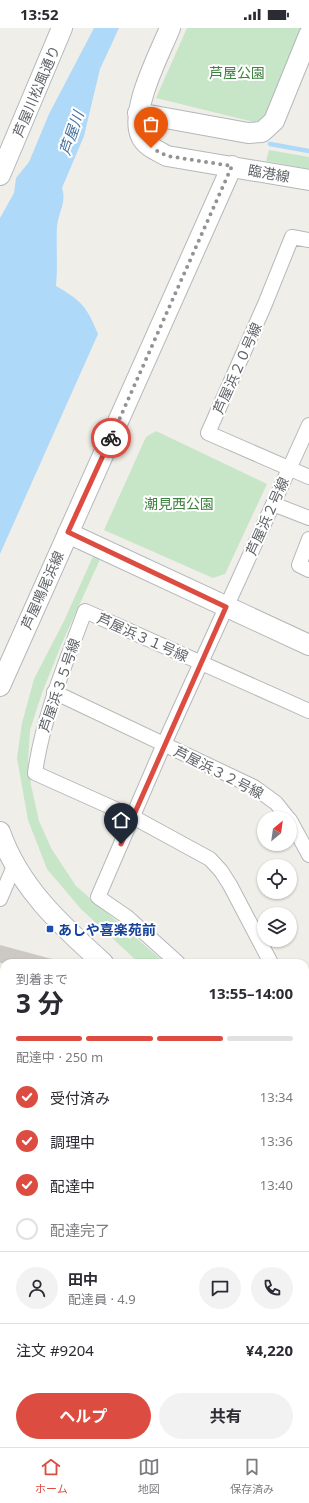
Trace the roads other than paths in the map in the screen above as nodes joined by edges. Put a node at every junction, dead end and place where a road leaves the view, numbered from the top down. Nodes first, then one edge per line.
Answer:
1 (62, 28) edge
2 (170, 28) edge
3 (309, 35) edge
4 (138, 112) junction
5 (232, 166) junction
6 (0, 175) edge
7 (309, 180) edge
8 (309, 240) edge
9 (309, 425) edge
10 (289, 468) junction
11 (309, 477) edge
12 (273, 504) junction
13 (309, 518) edge
14 (68, 532) junction
15 (309, 539) edge
16 (309, 570) edge
17 (226, 607) junction
18 (85, 611) joint
19 (309, 645) edge
20 (201, 662) junction
21 (0, 686) edge
22 (54, 692) junction
23 (309, 711) edge
24 (164, 744) junction
25 (282, 811) edge
26 (133, 817) junction
27 (0, 832) edge
28 (297, 833) edge
29 (309, 855) edge
30 (15, 864) junction
31 (0, 899) edge
32 (99, 959) edge
33 (174, 959) edge
34 (269, 959) edge

1 - 6 street, 芦屋川松風通り
2 - 4 street
3 - 4 street
4 - 5 street, 臨港線
5 - 7 street, 臨港線
5 - 14 street, 芦屋鳴尾浜線
8 - 10 street, 芦屋浜２０号線
9 - 10 street, 芦屋浜２号線
10 - 11 street
10 - 12 street, 芦屋浜２号線
12 - 13 street
12 - 17 street, 芦屋浜２号線
14 - 17 street
14 - 21 street, 芦屋鳴尾浜線
15 - 16 street
17 - 19 street
17 - 20 street, 芦屋浜２号線
18 - 20 street, 芦屋浜３１号線
18 - 22 street, 芦屋浜３５号線
20 - 23 street, 芦屋浜３１号線
20 - 24 street, 芦屋浜２号線
22 - 24 street, 芦屋浜３２号線
22 - 26 street, 芦屋浜３５号線
24 - 25 street, 芦屋浜３２号線
24 - 26 street, 芦屋浜２号線
26 - 33 street, 芦屋浜２号線
26 - 34 street
27 - 30 street
28 - 29 street
30 - 31 street
30 - 32 street

